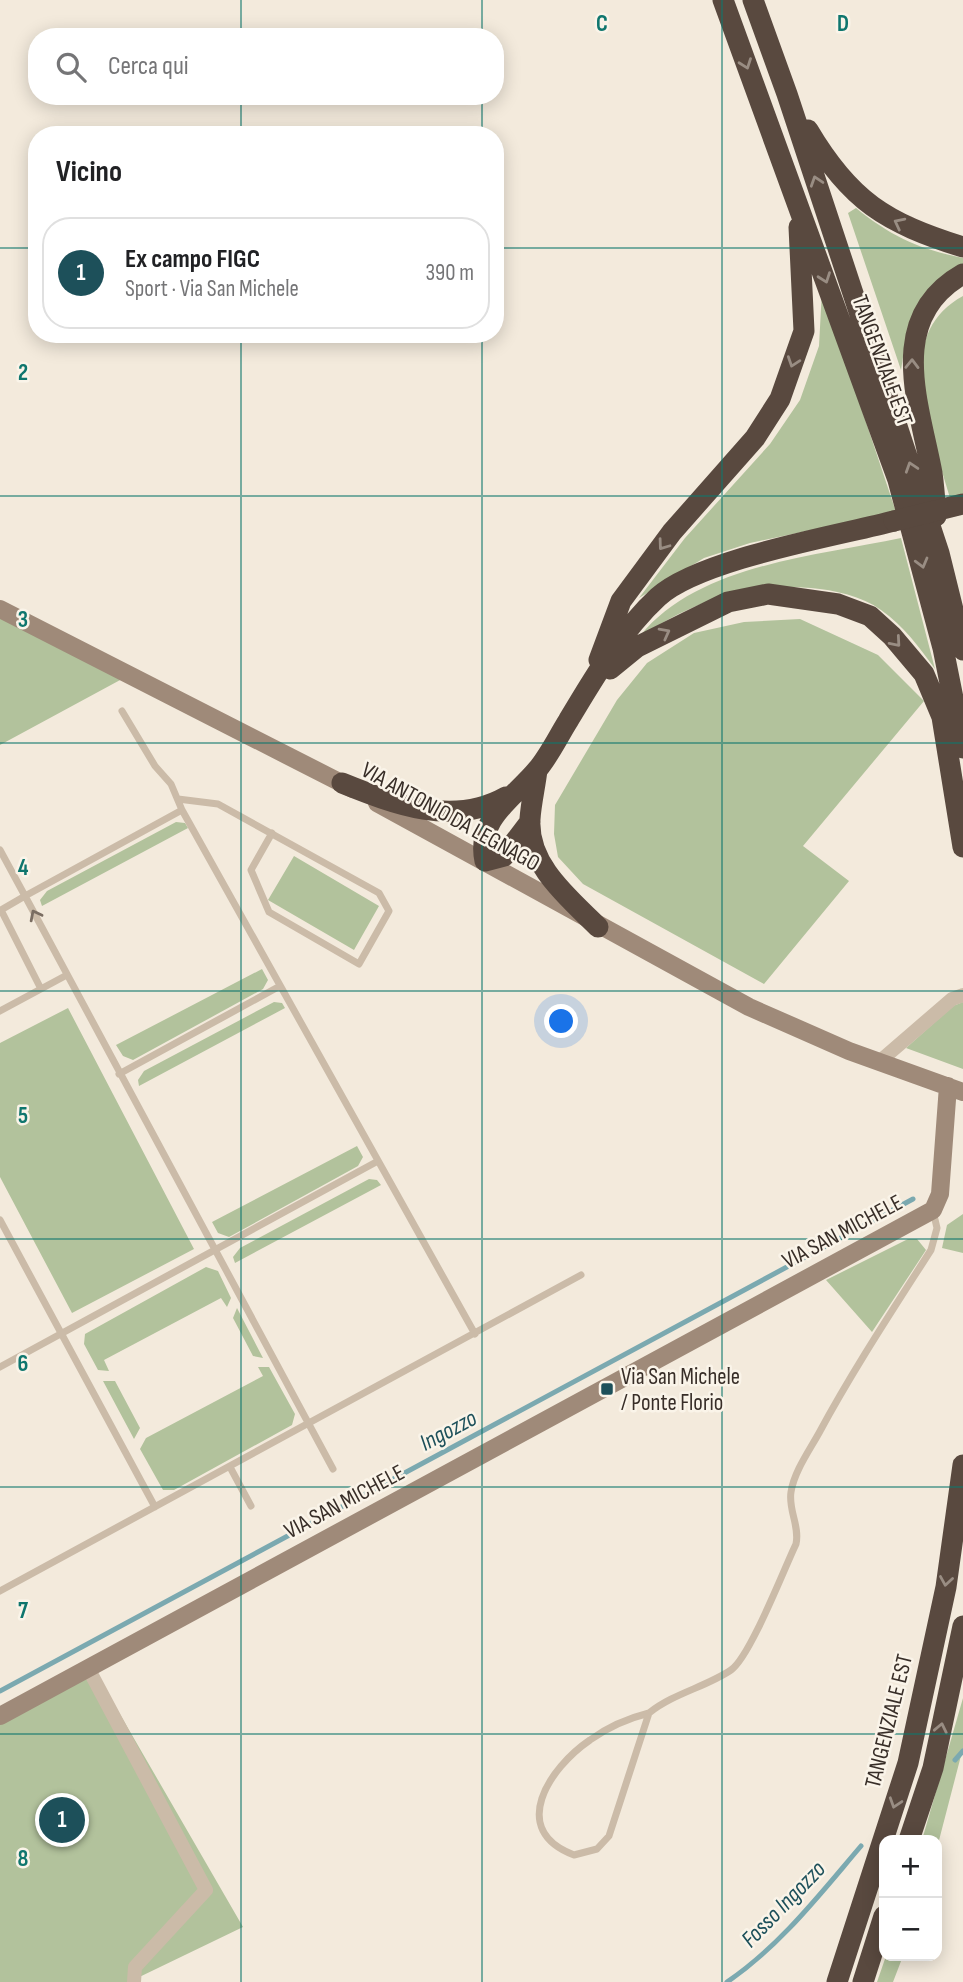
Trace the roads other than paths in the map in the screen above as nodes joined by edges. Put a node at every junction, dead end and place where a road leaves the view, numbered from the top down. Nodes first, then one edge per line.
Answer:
1 (723, 0) edge
2 (753, 0) edge
3 (788, 94) junction
4 (796, 197) junction
5 (963, 247) edge
6 (963, 274) edge
7 (963, 504) edge
8 (939, 552) junction
9 (0, 609) edge
10 (963, 650) edge
11 (589, 685) junction
12 (122, 710) dead end
13 (963, 748) edge
14 (537, 770) junction
15 (342, 783) junction
16 (511, 794) junction
17 (178, 799) junction
18 (182, 810) junction
19 (530, 822) junction
20 (272, 833) junction
21 (963, 847) edge
22 (0, 850) edge
23 (485, 861) junction
24 (25, 896) junction
25 (598, 927) junction
26 (65, 976) junction
27 (280, 986) junction
28 (41, 989) junction
29 (963, 995) edge
30 (0, 1011) edge
31 (879, 1062) junction
32 (119, 1074) junction
33 (956, 1089) edge
34 (378, 1161) junction
35 (933, 1210) junction
36 (0, 1220) edge
37 (214, 1249) junction
38 (581, 1275) dead end
39 (62, 1334) junction
40 (475, 1334) junction
41 (0, 1367) edge
42 (309, 1424) junction
43 (963, 1465) edge
44 (230, 1467) junction
45 (333, 1469) dead end
46 (251, 1506) dead end
47 (155, 1507) junction
48 (0, 1591) edge
49 (963, 1626) edge
50 (88, 1668) junction
51 (649, 1713) junction
52 (0, 1716) edge
53 (911, 1835) edge
54 (879, 1932) edge
55 (134, 1982) edge
56 (837, 1982) edge
57 (863, 1982) edge

1 -> 4 highway, TANGENZIALE EST
2 - 3 highway, TANGENZIALE EST
5 -> 3 highway
8 -> 3 highway, TANGENZIALE EST
4 -> 11 highway
4 -> 13 highway, TANGENZIALE EST
8 -> 6 highway
7 - 11 highway, bridge
8 - 10 highway, TANGENZIALE EST
9 - 15 street, VIA ANTONIO DA LEGNAGO
11 - 14 highway
11 -> 21 highway
12 - 17 lane
14 - 16 highway
14 - 19 highway
15 - 16 highway
15 - 23 street, VIA ANTONIO DA LEGNAGO
16 - 23 highway
17 - 18 lane
17 - 20 lane
18 - 24 lane
18 - 27 lane
19 - 23 highway
19 - 25 highway
20 - 20 lane
22 - 24 lane
23 - 25 street, VIA ANTONIO DA LEGNAGO
26 -> 24 lane
24 - 28 lane
25 - 31 street, VIA ANTONIO DA LEGNAGO
26 - 28 lane
26 - 32 lane
27 - 32 lane
27 - 34 lane
28 - 30 lane
29 - 31 street
31 - 33 street, VIA ANTONIO DA LEGNAGO
32 - 37 lane
33 - 35 street, VIA SAN MICHELE
34 - 37 lane
34 - 40 lane
35 - 50 street, VIA SAN MICHELE
35 - 51 lane
36 - 39 lane
37 - 39 lane
37 - 42 lane
38 - 40 lane
39 - 41 lane
39 - 47 lane
40 - 42 lane
42 - 44 lane
42 - 45 lane
43 -> 56 highway, TANGENZIALE EST
44 - 46 lane
44 - 47 lane
47 - 48 lane
53 -> 49 highway
50 - 52 street, VIA SAN MICHELE
50 - 55 street
51 - 51 lane
54 - 57 highway

